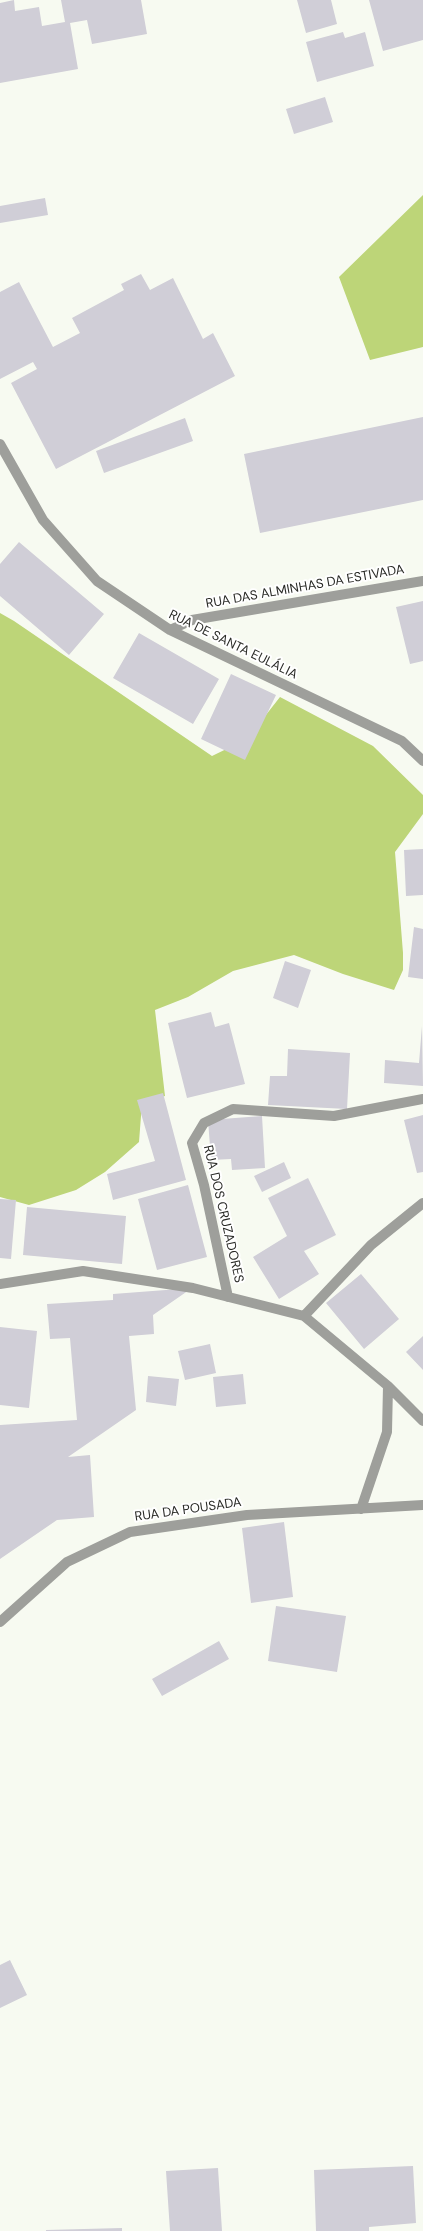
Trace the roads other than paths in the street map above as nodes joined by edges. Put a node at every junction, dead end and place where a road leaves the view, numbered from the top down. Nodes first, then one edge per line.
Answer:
1 (0, 444) edge
2 (423, 581) edge
3 (170, 630) junction
4 (423, 761) edge
5 (423, 1099) edge
6 (423, 1203) edge
7 (0, 1284) edge
8 (228, 1297) junction
9 (304, 1316) junction
10 (388, 1386) junction
11 (423, 1421) edge
12 (423, 1505) edge
13 (361, 1509) junction
14 (0, 1622) edge

1 - 3 street, RUA DE SANTA EULÁLIA
2 - 3 street, RUA DAS ALMINHAS DA ESTIVADA
3 - 4 street, RUA DE SANTA EULÁLIA
5 - 8 street, RUA DOS CRUZADORES
6 - 9 street
7 - 8 street
8 - 9 street
9 - 10 street
10 - 11 street
10 - 13 street
12 - 13 street, RUA DA POUSADA
13 - 14 street, RUA DA POUSADA

